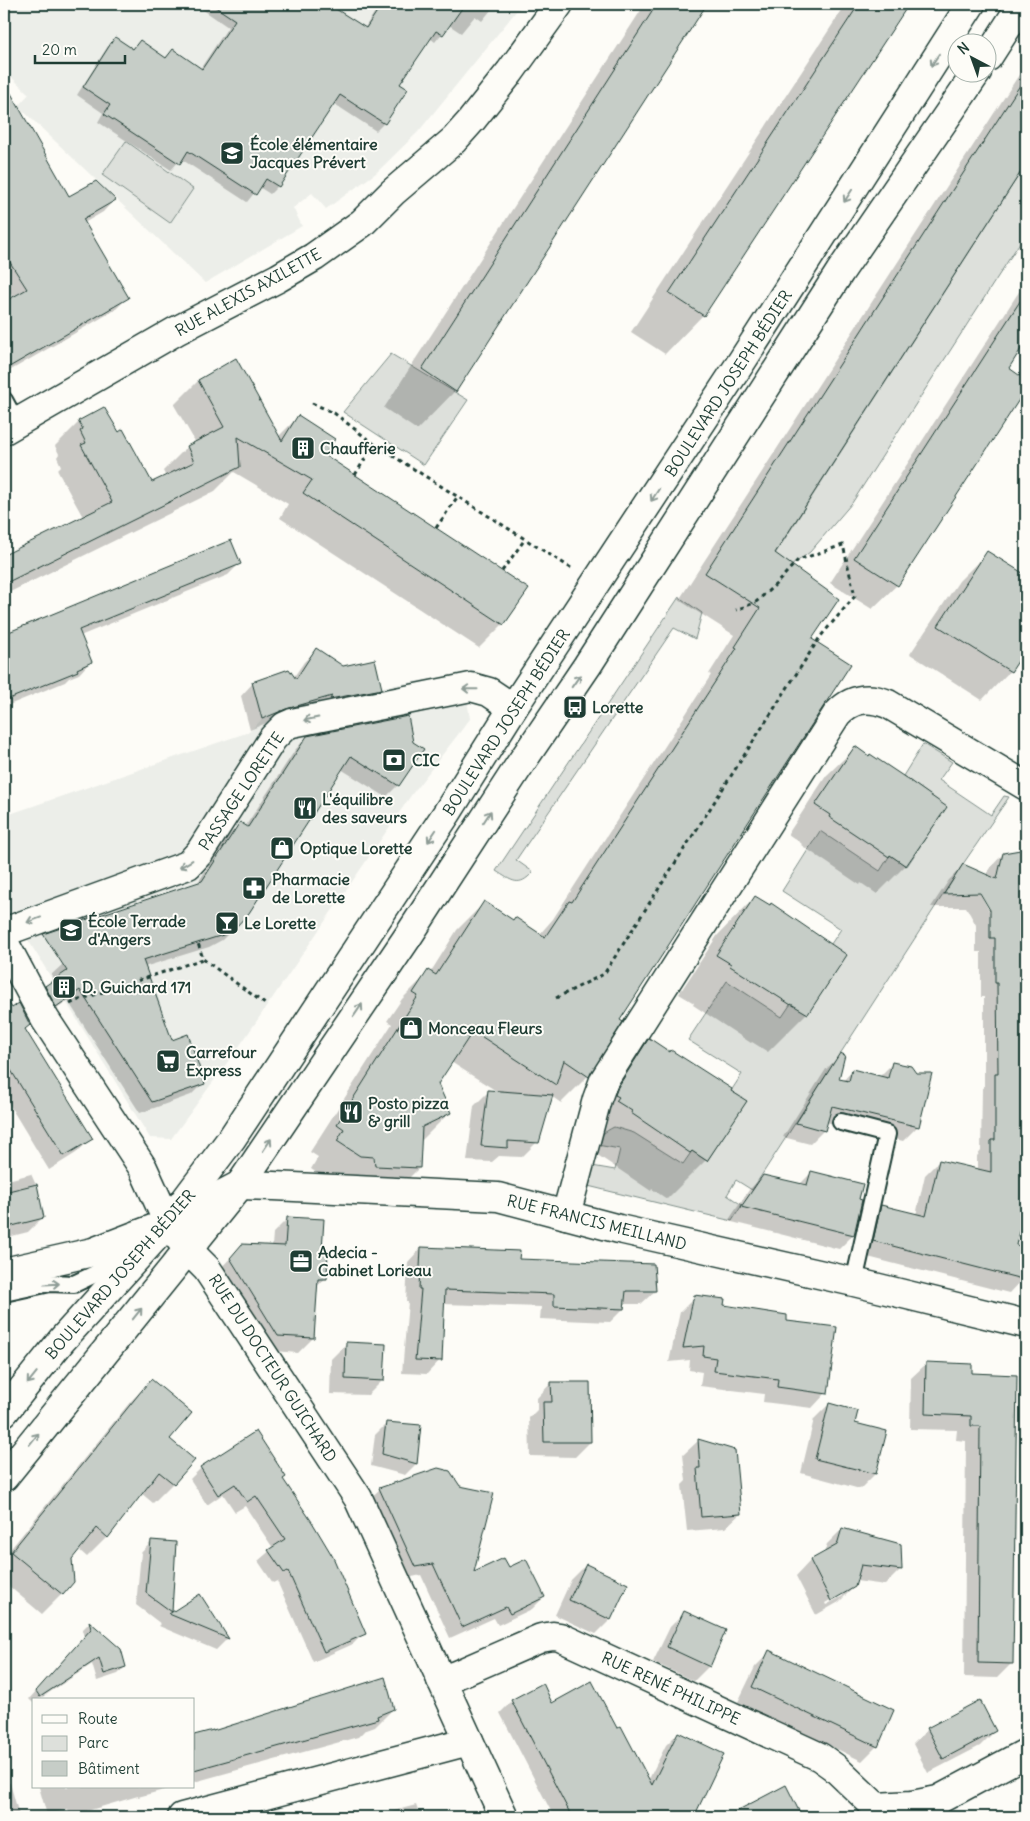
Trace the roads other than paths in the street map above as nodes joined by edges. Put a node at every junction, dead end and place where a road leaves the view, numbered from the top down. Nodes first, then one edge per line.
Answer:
1 (559, 4) edge
2 (971, 4) edge
3 (1022, 4) edge
4 (998, 41) edge
5 (970, 82) edge
6 (8, 417) edge
7 (513, 708) junction
8 (1026, 786) edge
9 (4, 932) edge
10 (4, 942) edge
11 (841, 1122) dead end
12 (240, 1185) junction
13 (566, 1215) junction
14 (168, 1223) junction
15 (188, 1250) junction
16 (4, 1272) edge
17 (854, 1282) junction
18 (4, 1293) edge
19 (1026, 1324) edge
20 (4, 1412) edge
21 (4, 1477) edge
22 (441, 1680) junction
23 (469, 1741) junction
24 (1026, 1754) edge
25 (876, 1812) edge
26 (182, 1817) edge
27 (504, 1817) edge

1 - 6 street, RUE ALEXIS AXILETTE
2 -> 7 street, BOULEVARD JOSEPH BÉDIER
3 - 4 street
12 -> 5 street, BOULEVARD JOSEPH BÉDIER
7 -> 9 street, PASSAGE LORETTE
7 -> 14 street, BOULEVARD JOSEPH BÉDIER
8 - 13 street
10 - 14 street, RUE DU DOCTEUR GUICHARD
11 - 17 lane
12 - 13 street, RUE FRANCIS MEILLAND
12 - 14 street
12 - 15 street, BOULEVARD JOSEPH BÉDIER
13 - 17 street, RUE FRANCIS MEILLAND
14 - 15 street, RUE DU DOCTEUR GUICHARD
14 - 16 street
18 -> 14 lane
14 -> 20 street, BOULEVARD JOSEPH BÉDIER
21 -> 15 street, BOULEVARD JOSEPH BÉDIER
15 - 22 street, RUE DU DOCTEUR GUICHARD
17 - 19 street, RUE FRANCIS MEILLAND
22 - 23 street, RUE DU DOCTEUR GUICHARD
22 - 25 street, RUE RENÉ PHILIPPE
23 - 26 street
23 - 27 street, RUE DU DOCTEUR GUICHARD
24 - 25 street

